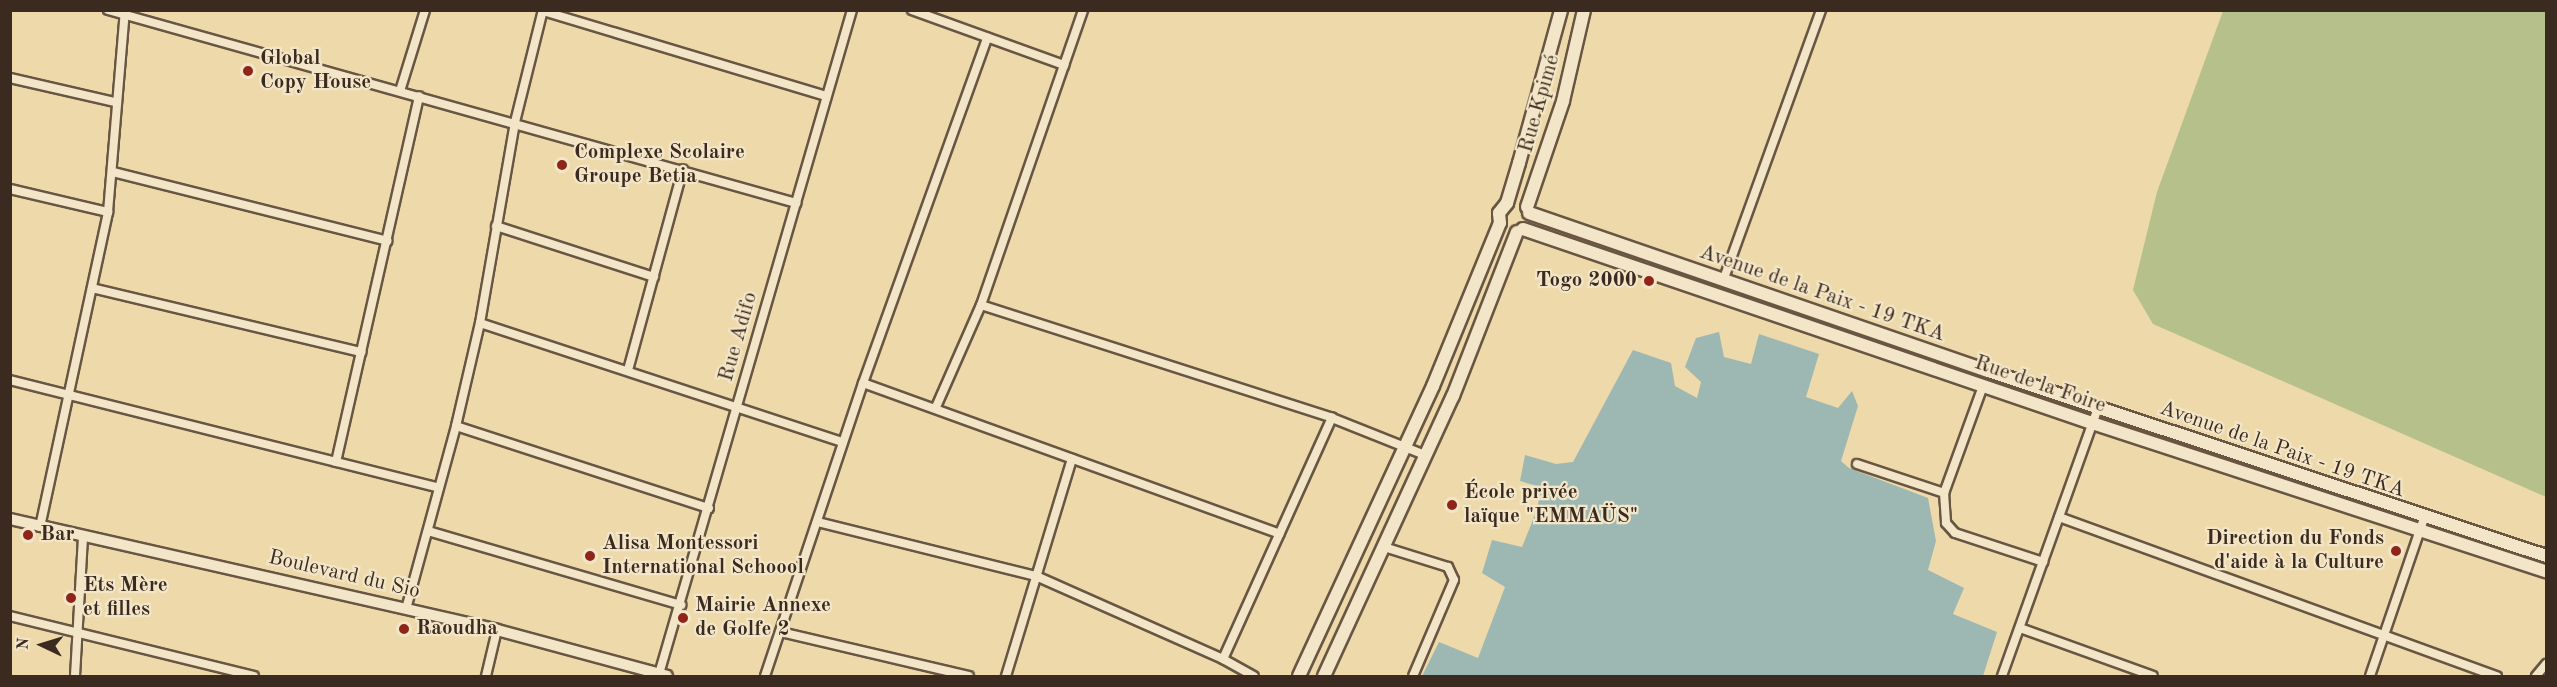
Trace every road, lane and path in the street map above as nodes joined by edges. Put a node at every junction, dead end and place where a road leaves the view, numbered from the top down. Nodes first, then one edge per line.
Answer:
1 (108, 10) edge
2 (425, 10) edge
3 (852, 10) edge
4 (912, 10) edge
5 (1083, 10) edge
6 (1561, 10) edge
7 (1584, 10) edge
8 (1821, 10) edge
9 (543, 11) edge
10 (124, 13) edge
11 (987, 38) junction
12 (1064, 65) junction
13 (10, 78) edge
14 (400, 91) junction
15 (419, 96) junction
16 (827, 96) junction
17 (116, 102) junction
18 (514, 122) junction
19 (683, 169) junction
20 (112, 172) junction
21 (10, 189) edge
22 (1507, 202) junction
23 (796, 203) junction
24 (1528, 210) junction
25 (108, 212) junction
26 (1500, 224) junction
27 (496, 226) junction
28 (1520, 231) junction
29 (387, 241) junction
30 (654, 277) junction
31 (1723, 281) junction
32 (92, 288) junction
33 (981, 305) junction
34 (480, 323) junction
35 (361, 352) junction
36 (628, 370) junction
37 (10, 380) edge
38 (863, 383) junction
39 (1983, 386) junction
40 (69, 395) junction
41 (936, 407) junction
42 (737, 408) junction
43 (2098, 408) junction
44 (1332, 418) junction
45 (2092, 423) junction
46 (456, 426) junction
47 (843, 442) junction
48 (1405, 444) junction
49 (1425, 454) junction
50 (1072, 459) junction
51 (336, 462) junction
52 (1857, 464) dead end
53 (439, 489) junction
54 (1944, 493) junction
55 (709, 507) junction
56 (2059, 517) junction
57 (2424, 518) junction
58 (10, 519) edge
59 (818, 522) junction
60 (40, 527) junction
61 (428, 531) junction
62 (2418, 531) junction
63 (1280, 534) junction
64 (83, 536) junction
65 (1384, 547) junction
66 (2547, 556) edge
67 (2043, 562) junction
68 (2547, 571) edge
69 (1036, 576) junction
70 (681, 605) junction
71 (406, 609) junction
72 (10, 616) edge
73 (2020, 628) junction
74 (497, 630) junction
75 (78, 631) junction
76 (782, 632) junction
77 (2385, 635) junction
78 (1223, 659) junction
79 (2547, 664) edge
80 (663, 675) edge
81 (75, 676) edge
82 (254, 676) edge
83 (486, 676) edge
84 (765, 676) edge
85 (969, 676) edge
86 (1006, 676) edge
87 (1254, 676) edge
88 (1299, 676) edge
89 (1324, 676) edge
90 (1413, 676) edge
91 (2002, 676) edge
92 (2153, 676) edge
93 (2370, 676) edge
94 (2497, 676) edge
95 (2536, 676) edge

1 - 10 street
2 - 14 street
3 - 16 street, Rue Adifo
4 - 11 street
5 - 12 street
6 - 22 main road
7 - 24 main road, Rue Kpimé
8 - 31 street
9 - 16 street
9 - 18 street
10 - 14 street
10 - 17 street
11 - 12 street
11 - 38 street
12 - 33 street
13 - 17 street
14 - 15 street
15 - 18 street
15 - 29 street
16 - 23 street, Rue Adifo
17 - 20 street
18 - 19 street
18 - 27 street
19 - 23 street
19 - 30 street
20 - 25 street
20 - 29 street
21 - 25 street
22 - 24 main road
22 - 26 main road
23 - 42 street, Rue Adifo
24 - 28 main road
24 - 31 main road, Avenue de la Paix - 19 TKA
25 - 32 street
26 - 28 main road
26 - 48 main road
27 - 30 street
27 - 34 street
28 - 39 main road, Rue de la Foire
28 - 49 main road
29 - 35 street
30 - 36 street
31 - 43 main road, Avenue de la Paix - 19 TKA
32 - 35 street
32 - 40 street
33 - 41 street
33 - 44 street
34 - 36 street
34 - 46 street
35 - 51 street
36 - 42 street
37 - 40 street
38 - 41 street
38 - 47 street
39 - 45 main road, Rue de la Foire
39 - 54 street
40 - 51 street
40 - 60 street
41 - 50 street
42 - 47 street
42 - 55 street, Rue Adifo
43 - 45 street
43 - 57 main road, Avenue de la Paix - 19 TKA
44 - 48 street
44 - 63 street
45 - 56 street
45 - 62 main road, Rue de la Foire
46 - 53 street
46 - 55 street
47 - 59 street
48 - 49 street
48 - 88 main road
49 - 65 main road
50 - 63 street
50 - 69 street
51 - 53 street
52 - 54 street
53 - 61 street
54 - 67 street
55 - 70 street, Rue Adifo
56 - 67 street
56 - 77 street
57 - 62 street
57 - 66 main road, Avenue de la Paix - 19 TKA
58 - 60 street, Boulevard du Sio
59 - 69 street
59 - 76 street
60 - 64 street, Boulevard du Sio
61 - 70 street
61 - 71 street
62 - 68 main road, Rue de la Foire
62 - 77 street
63 - 78 street
64 - 71 street, Boulevard du Sio
64 - 75 street
65 - 89 main road
65 - 90 street
67 - 73 street
69 - 78 street
69 - 86 street
70 - 80 street, Rue Adifo
71 - 74 street, Boulevard du Sio
72 - 75 street
73 - 91 street
73 - 92 street
74 - 80 street, Boulevard du Sio
74 - 83 street
75 - 81 street
75 - 82 street
76 - 84 street
76 - 85 street
77 - 93 street
77 - 94 street
78 - 87 street
79 - 95 street

